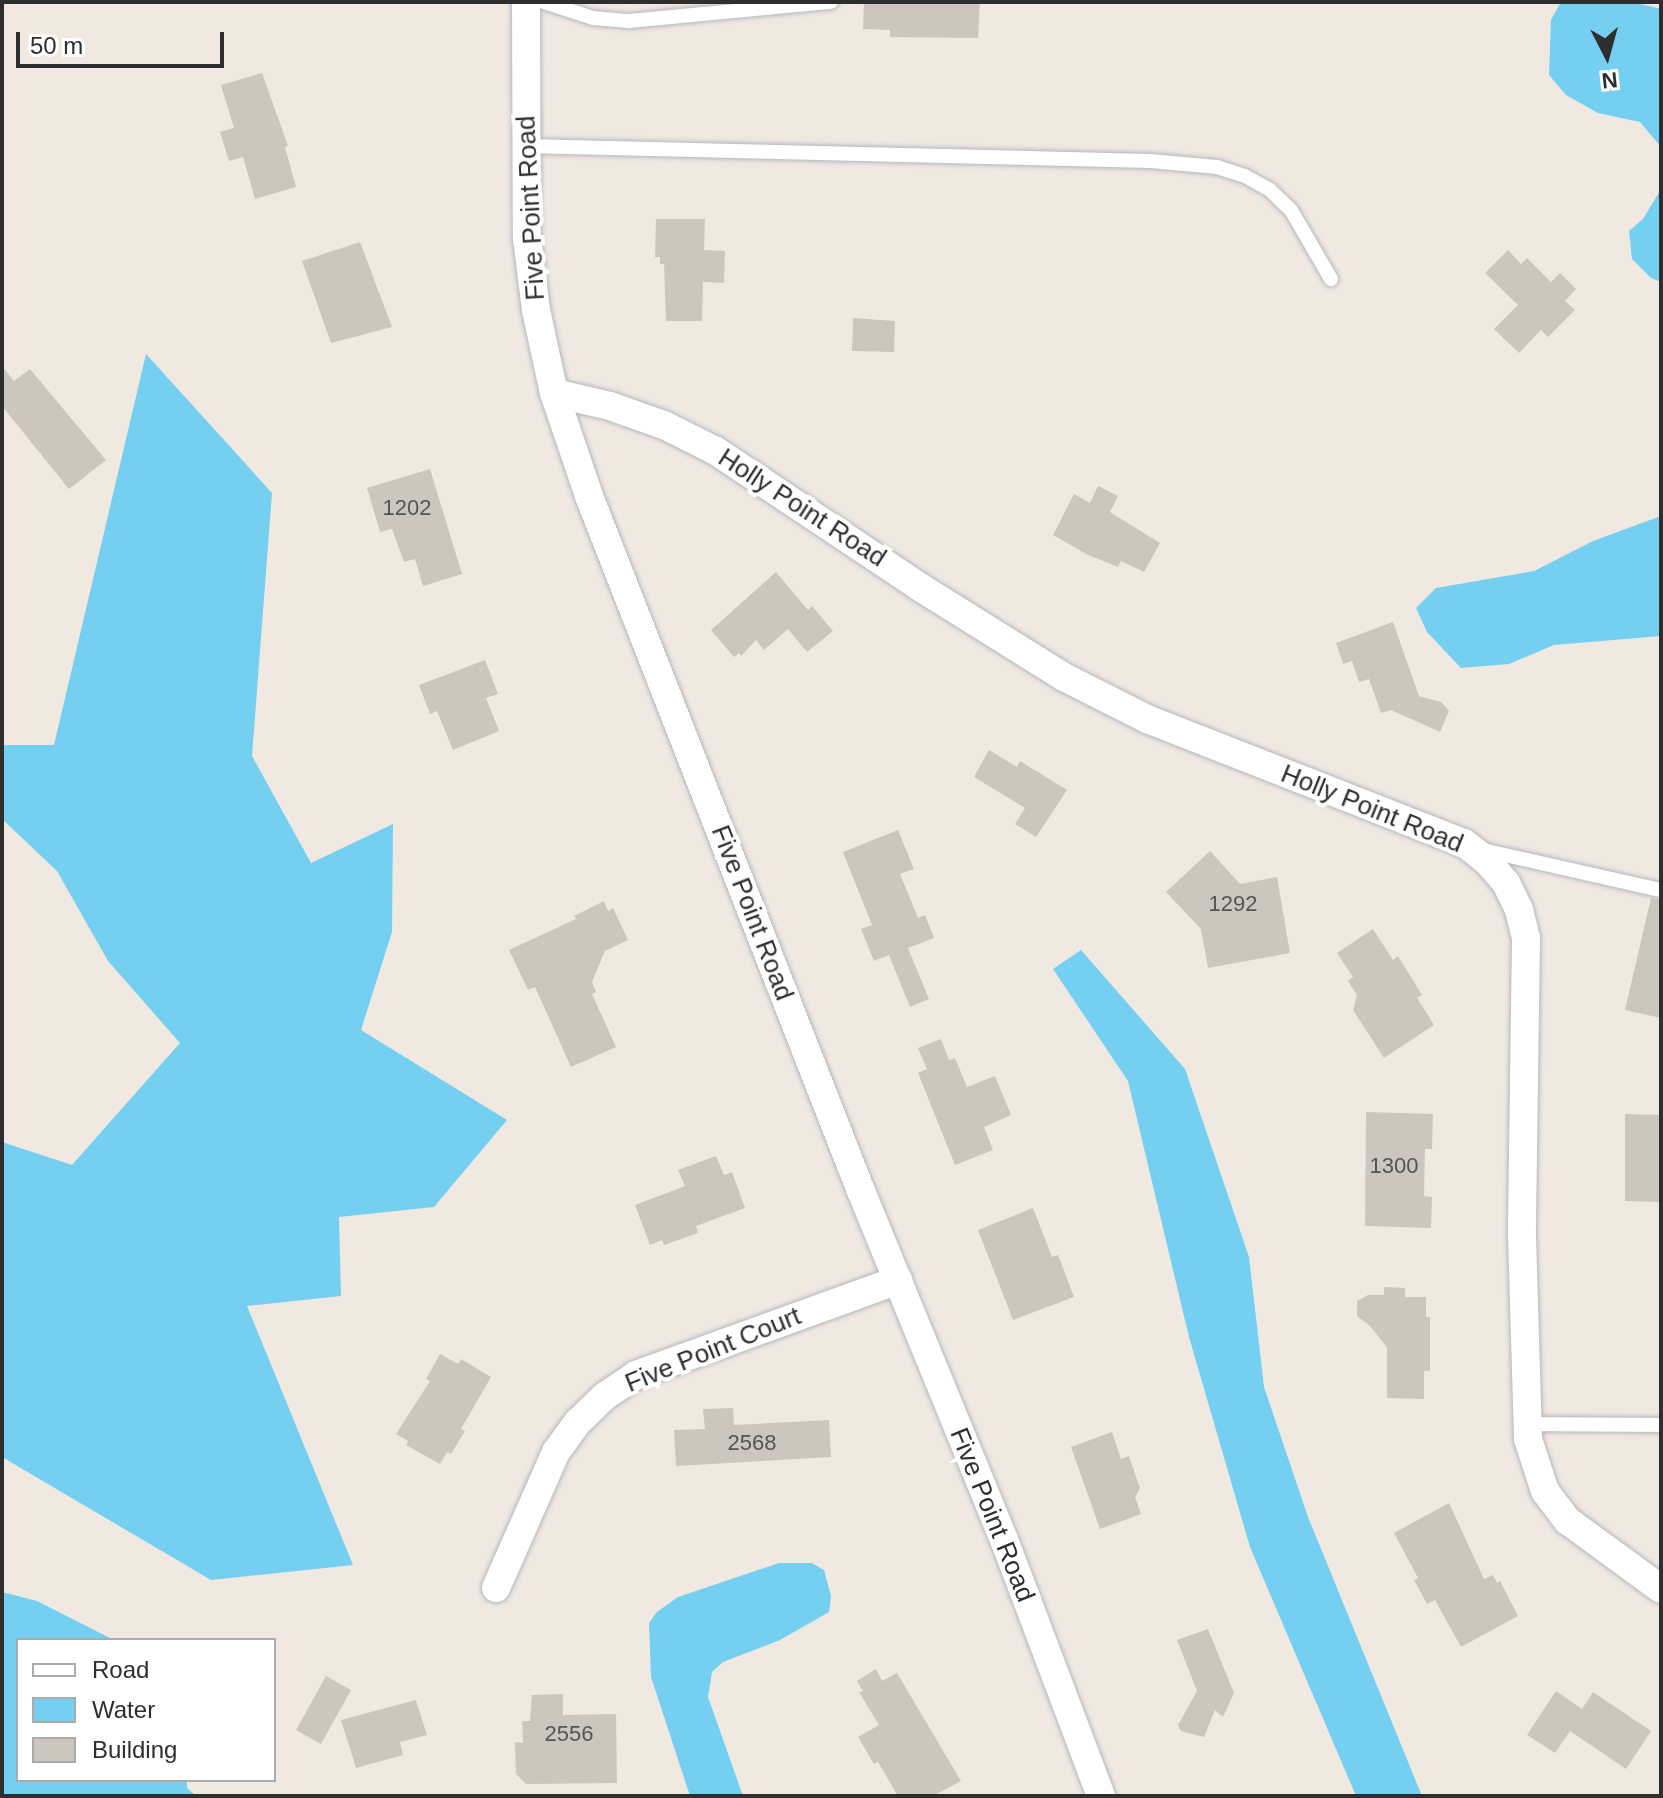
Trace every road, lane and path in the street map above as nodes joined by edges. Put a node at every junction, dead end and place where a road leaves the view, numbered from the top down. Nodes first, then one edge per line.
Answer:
1 (526, 2) edge
2 (544, 2) edge
3 (831, 2) edge
4 (525, 146) junction
5 (1331, 279) dead end
6 (554, 393) junction
7 (1471, 848) junction
8 (1661, 890) edge
9 (898, 1280) junction
10 (1527, 1424) junction
11 (1661, 1425) edge
12 (496, 1588) dead end
13 (1661, 1589) edge
14 (1101, 1796) edge

1 - 4 street, Five Point Road
2 - 3 lane
4 - 5 lane
4 - 6 street, Five Point Road
6 - 7 street, Holly Point Road
6 - 9 street, Five Point Road
7 - 8 lane
7 - 10 street, Holly Point Road
9 - 12 street, Five Point Court
9 - 14 street, Five Point Road
10 - 11 lane
10 - 13 street, Holly Point Road

